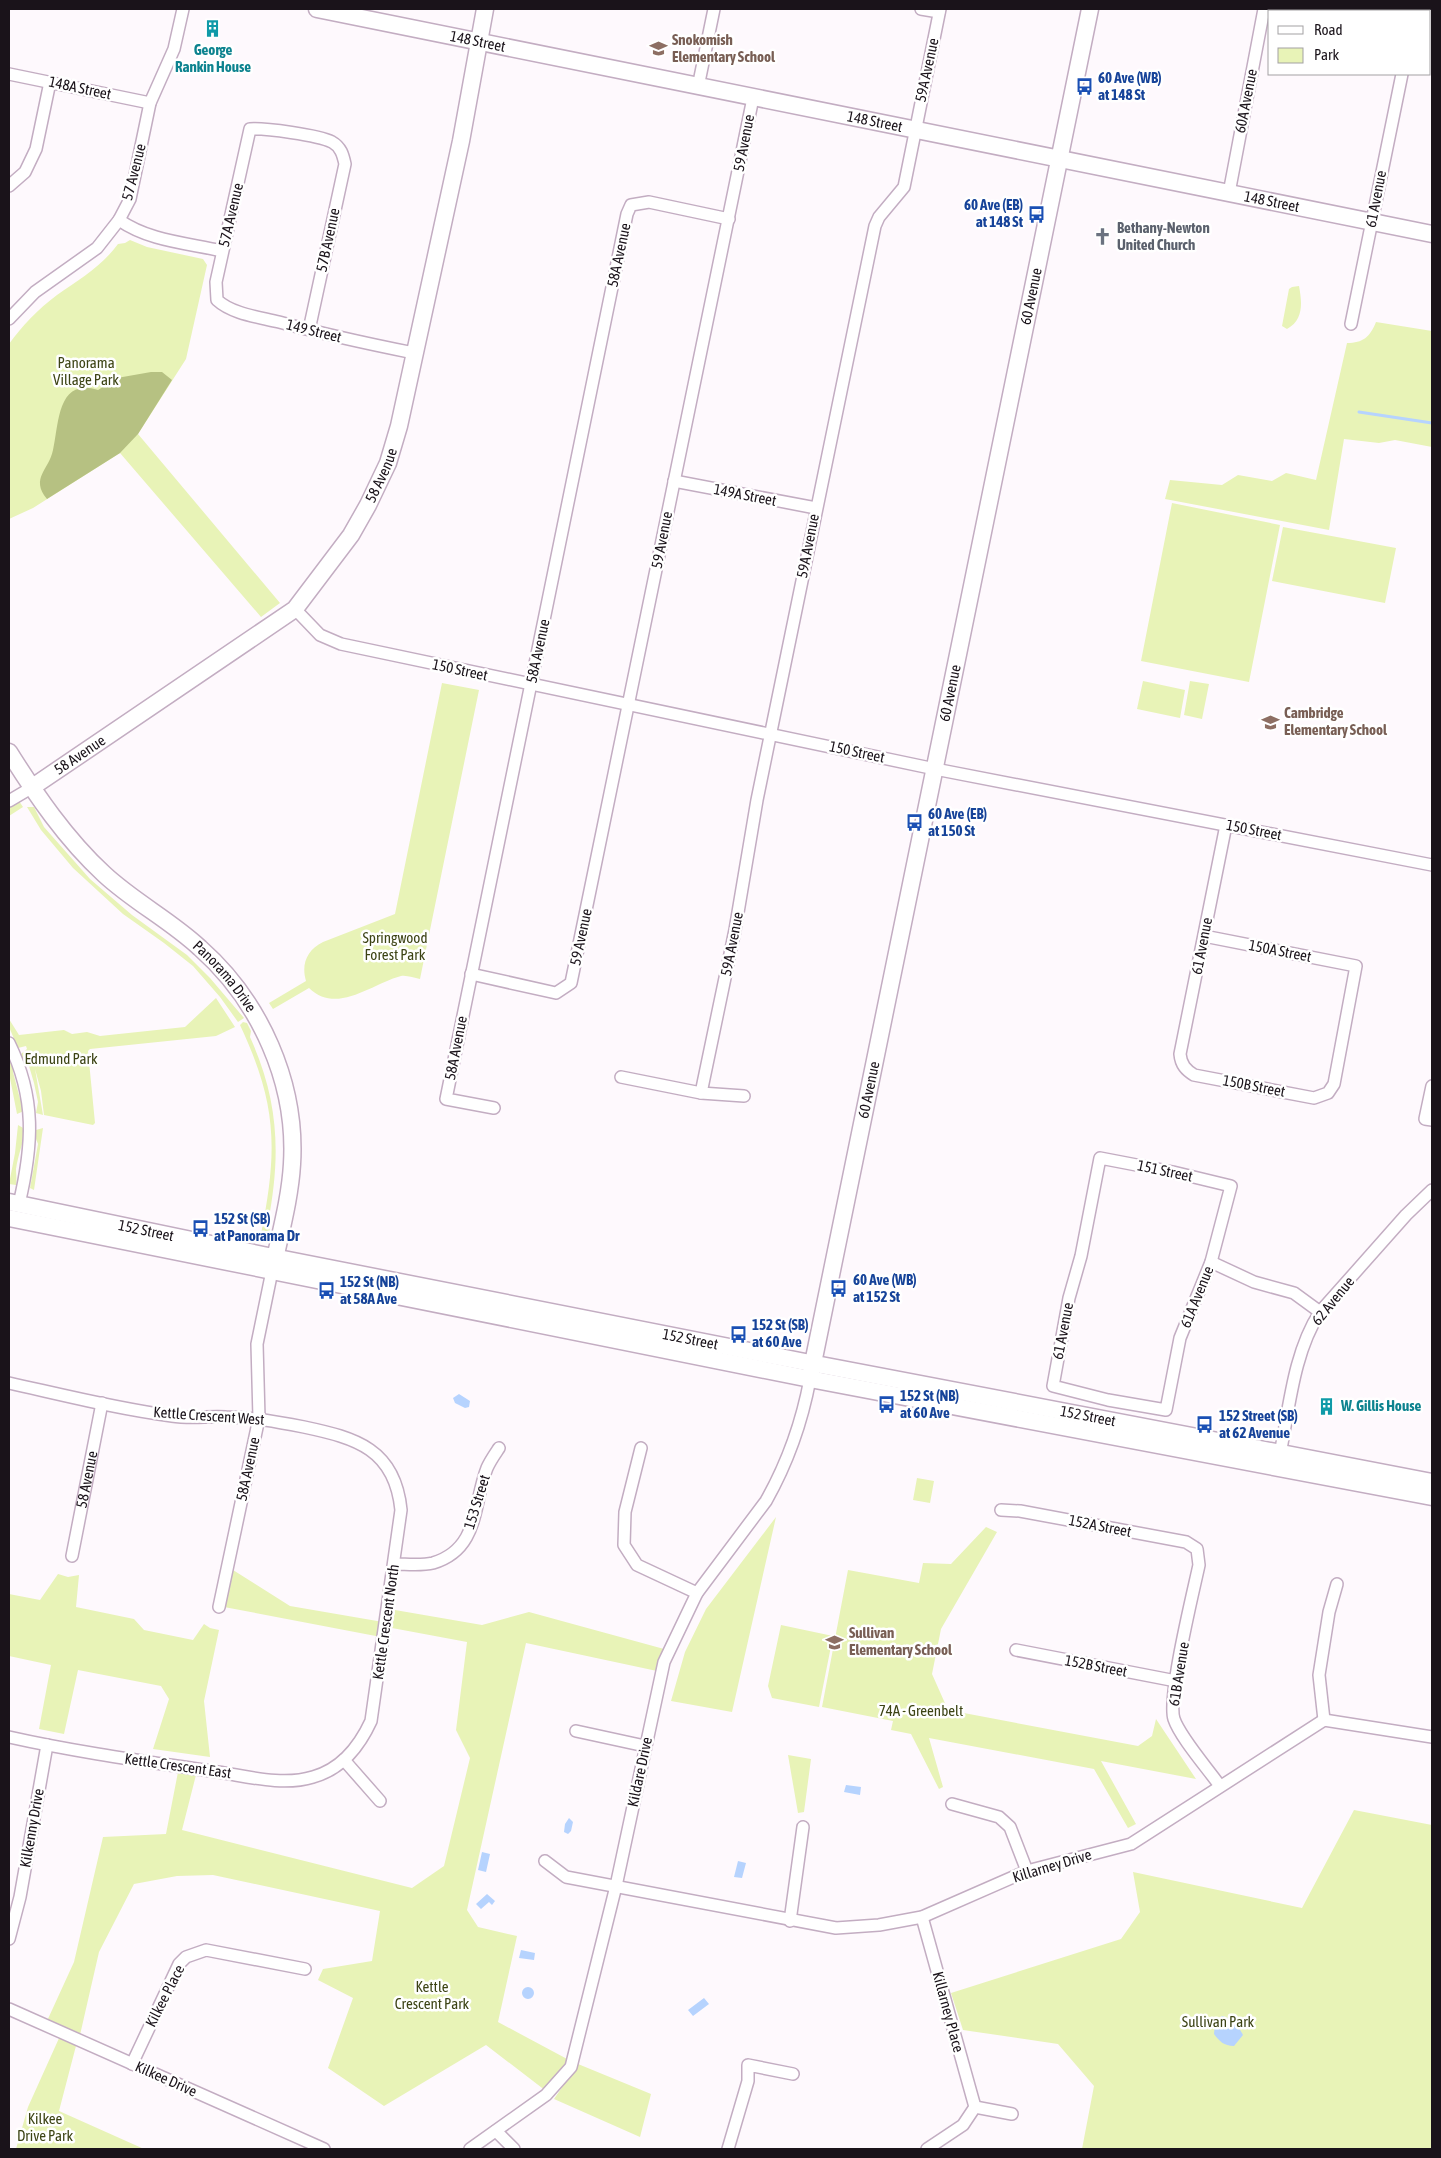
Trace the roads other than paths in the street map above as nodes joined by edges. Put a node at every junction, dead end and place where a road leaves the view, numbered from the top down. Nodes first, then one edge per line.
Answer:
1 (183, 9) edge
2 (485, 9) edge
3 (714, 9) edge
4 (921, 9) edge
5 (1090, 9) edge
6 (1264, 9) edge
7 (325, 10) edge
8 (940, 11) edge
9 (479, 41) junction
10 (9, 74) edge
11 (1402, 75) edge
12 (50, 82) junction
13 (698, 87) junction
14 (753, 98) junction
15 (150, 103) junction
16 (916, 130) junction
17 (342, 151) joint
18 (1059, 159) junction
19 (9, 186) edge
20 (1229, 193) junction
21 (729, 219) junction
22 (119, 220) junction
23 (1372, 222) junction
24 (1432, 234) edge
25 (222, 251) junction
26 (217, 300) joint
27 (9, 319) edge
28 (1352, 324) dead end
29 (309, 330) junction
30 (414, 353) junction
31 (674, 481) junction
32 (816, 508) junction
33 (295, 609) junction
34 (531, 685) junction
35 (629, 704) junction
36 (770, 734) junction
37 (9, 752) edge
38 (935, 769) junction
39 (31, 788) junction
40 (9, 801) edge
41 (1226, 825) junction
42 (1432, 865) edge
43 (1204, 936) junction
44 (471, 974) junction
45 (9, 1043) edge
46 (1184, 1066) joint
47 (621, 1077) dead end
48 (1432, 1086) edge
49 (701, 1093) junction
50 (1328, 1094) joint
51 (744, 1096) dead end
52 (494, 1108) dead end
53 (1429, 1120) edge
54 (1100, 1158) joint
55 (1231, 1186) joint
56 (1432, 1190) edge
57 (12, 1206) edge
58 (9, 1218) edge
59 (1211, 1262) junction
60 (274, 1264) junction
61 (1320, 1312) junction
62 (812, 1371) junction
63 (9, 1383) edge
64 (102, 1403) junction
65 (1166, 1410) joint
66 (258, 1418) junction
67 (499, 1448) dead end
68 (641, 1448) dead end
69 (1278, 1460) junction
70 (393, 1477) joint
71 (1432, 1482) edge
72 (1432, 1497) edge
73 (1002, 1510) dead end
74 (1197, 1549) joint
75 (72, 1556) dead end
76 (394, 1564) junction
77 (1337, 1584) dead end
78 (698, 1593) junction
79 (219, 1607) dead end
80 (1016, 1650) dead end
81 (1176, 1681) junction
82 (1324, 1720) junction
83 (576, 1731) dead end
84 (1432, 1736) edge
85 (9, 1737) edge
86 (47, 1745) junction
87 (645, 1746) junction
88 (344, 1760) junction
89 (1220, 1786) junction
90 (380, 1800) dead end
91 (952, 1804) dead end
92 (802, 1827) dead end
93 (545, 1862) dead end
94 (1027, 1871) junction
95 (616, 1886) junction
96 (14, 1896) edge
97 (922, 1917) junction
98 (790, 1921) junction
99 (9, 1939) edge
100 (304, 1969) dead end
101 (9, 2009) edge
102 (132, 2064) junction
103 (793, 2074) dead end
104 (975, 2108) junction
105 (1012, 2114) dead end
106 (496, 2131) junction
107 (324, 2149) edge
108 (470, 2149) edge
109 (514, 2149) edge
110 (728, 2149) edge
111 (927, 2149) edge

1 - 15 street, 57 Avenue
2 - 9 main road, 58 Avenue
3 - 13 street
4 - 8 street
5 - 18 main road, 60 Avenue
6 - 20 street, 60A Avenue
7 - 9 main road, 148 Street
8 - 16 street, 59A Avenue
9 - 13 main road, 148 Street
9 - 30 main road, 58 Avenue
10 - 12 street, 148A Street
11 - 23 street, 61 Avenue
12 - 15 street, 148A Street
12 - 19 street
13 - 14 main road, 148 Street
14 - 16 main road, 148 Street
14 - 21 street, 59 Avenue
15 - 22 street, 57 Avenue
16 - 18 main road, 148 Street
16 - 32 street, 59A Avenue
17 - 25 street, 57A Avenue
17 - 29 street, 57B Avenue
18 - 20 main road, 148 Street
18 - 38 main road, 60 Avenue
20 - 23 main road, 148 Street
21 - 31 street, 59 Avenue
21 - 34 street, 58A Avenue
22 - 25 street
22 - 27 street, 57 Avenue
23 - 24 main road, 148 Street
23 - 28 street, 61 Avenue
25 - 26 street, 57A Avenue
26 - 29 street, 149 Street
29 - 30 street, 149 Street
30 - 33 main road, 58 Avenue
31 - 32 street, 149A Street
31 - 35 street, 59 Avenue
32 - 36 street, 59A Avenue
33 - 34 street, 150 Street
33 - 39 main road, 58 Avenue
34 - 35 street, 150 Street
34 - 44 street, 58A Avenue
35 - 36 street, 150 Street
35 - 44 street, 59 Avenue
36 - 38 street, 150 Street
36 - 49 street, 59A Avenue
37 - 39 main road, Panorama Drive
38 - 41 street, 150 Street
38 - 62 main road, 60 Avenue
39 - 40 street
39 - 60 main road, Panorama Drive
41 - 42 street, 150 Street
41 - 43 street, 61 Avenue
43 - 46 street, 61 Avenue
43 - 50 street, 150A Street
44 - 52 street, 58A Avenue
45 - 57 street
46 - 50 street, 150B Street
47 - 49 street
48 - 53 street
49 - 51 street
54 - 55 street, 151 Street
54 - 65 street, 61 Avenue
55 - 59 street, 61A Avenue
56 - 61 street, 62 Avenue
57 - 60 main road, 152 Street
58 - 60 main road, 152 Street
59 - 61 street
59 - 65 street, 61A Avenue
60 - 62 main road, 152 Street
60 - 66 street, 58A Avenue
61 - 69 street, 62 Avenue
62 - 69 main road, 152 Street
62 - 78 street, Kildare Drive
63 - 64 street, Kettle Crescent West
64 - 66 street, Kettle Crescent West
64 - 75 street, 58 Avenue
66 - 70 street, Kettle Crescent West
66 - 79 street, 58A Avenue
67 - 76 street, 153 Street
68 - 78 street
69 - 71 main road, 152 Street
69 - 72 main road, 152 Street
70 - 76 street, Kettle Crescent North
73 - 74 street, 152A Street
74 - 81 street, 61B Avenue
76 - 88 street, Kettle Crescent North
77 - 82 street
78 - 87 street, Kildare Drive
80 - 81 street, 152B Street
81 - 89 street, 61B Avenue
82 - 84 street
82 - 89 street, Killarney Drive
83 - 87 street
85 - 86 street, Kettle Crescent East
86 - 88 street, Kettle Crescent East
86 - 96 street, Kilkenny Drive
87 - 95 street, Kildare Drive
88 - 90 street
89 - 94 street, Killarney Drive
91 - 94 street
92 - 98 street
93 - 95 street, Killarney Drive
94 - 97 street, Killarney Drive
95 - 98 street, Killarney Drive
95 - 106 street, Kildare Drive
96 - 99 street, Kilkenny Drive
97 - 98 street, Killarney Drive
97 - 104 street, Killarney Place
100 - 102 street, Kilkee Place
101 - 102 street, Kilkee Drive
102 - 107 street, Kilkee Drive
103 - 110 street
104 - 105 street
104 - 111 street
106 - 108 street, Kildare Drive
106 - 109 street

